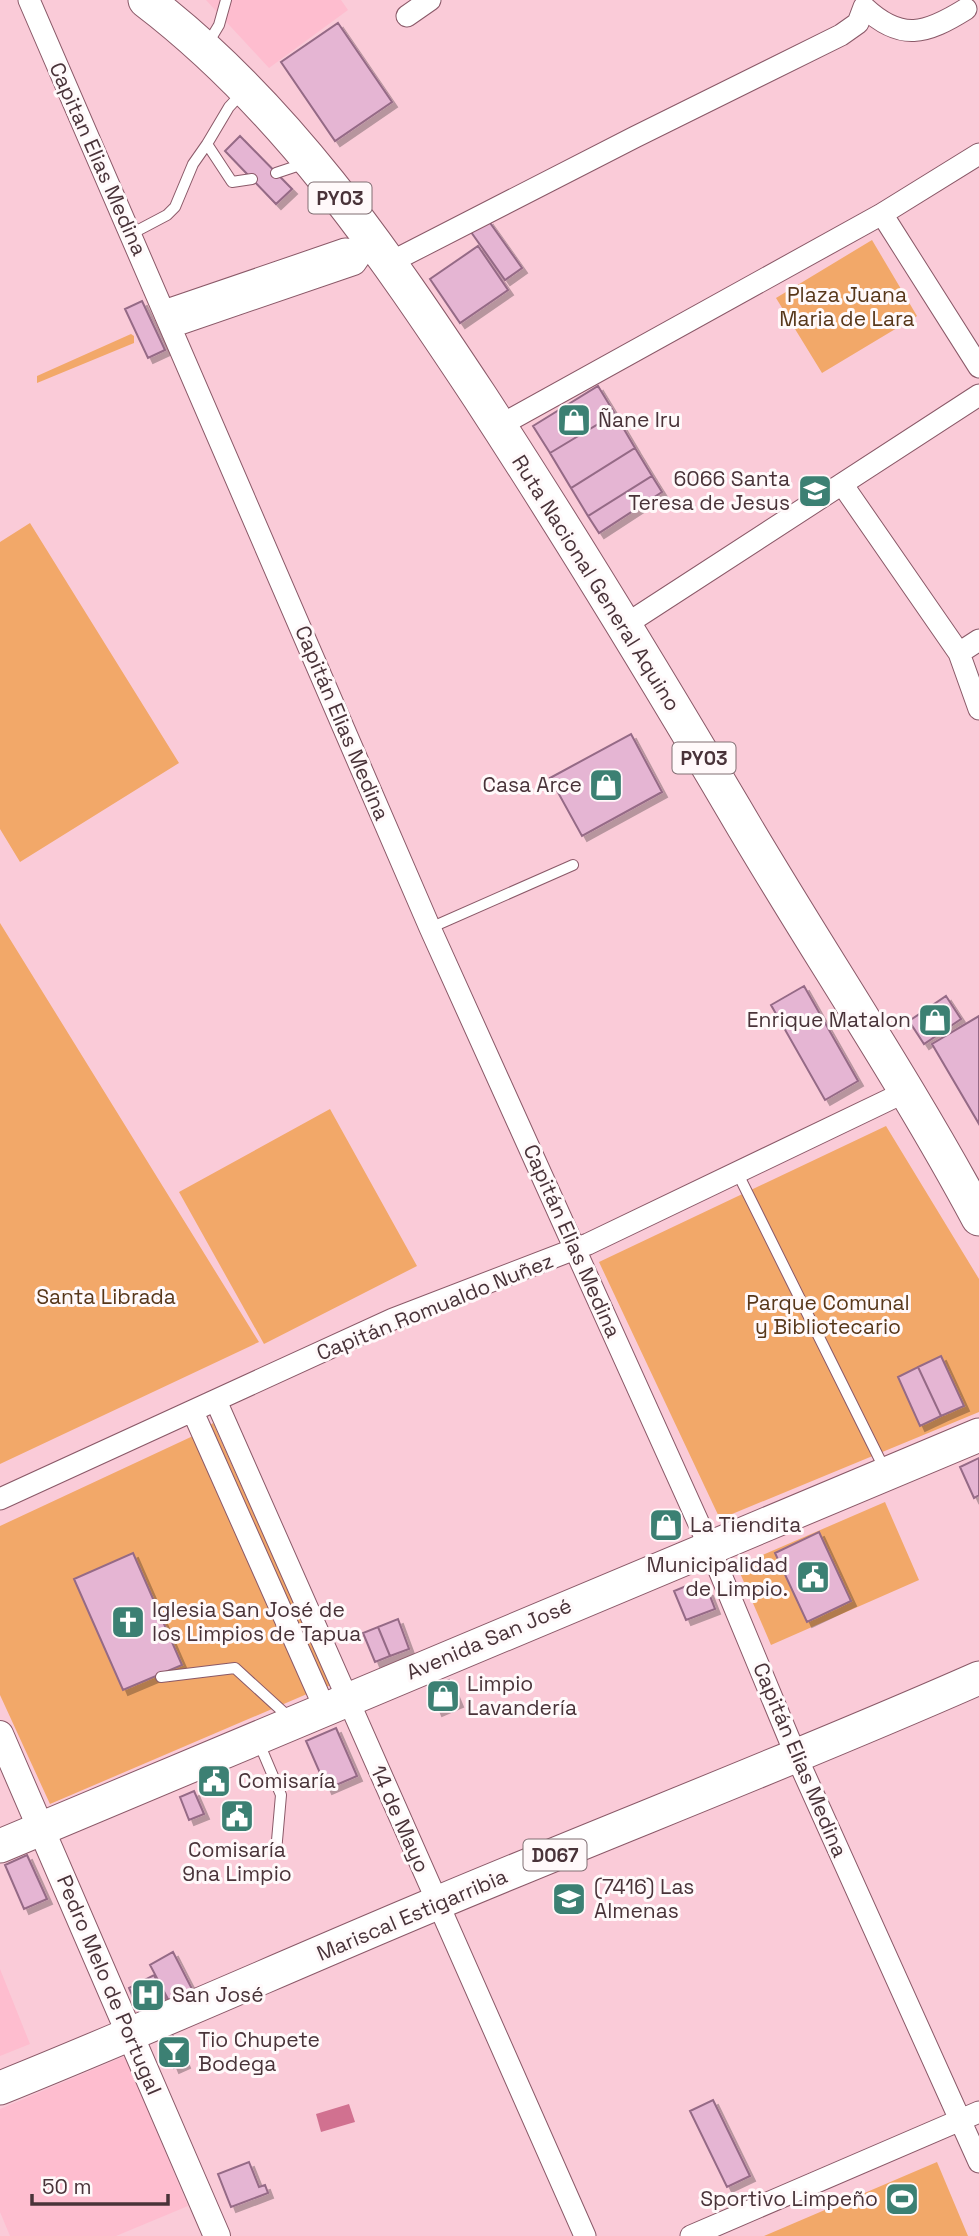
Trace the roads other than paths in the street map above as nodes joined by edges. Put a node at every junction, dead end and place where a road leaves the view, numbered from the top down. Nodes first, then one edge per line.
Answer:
1 (29, 0) edge
2 (146, 0) edge
3 (226, 0) edge
4 (430, 0) edge
5 (863, 4) edge
6 (966, 9) dead end
7 (407, 16) dead end
8 (204, 48) junction
9 (247, 88) junction
10 (207, 144) junction
11 (979, 154) edge
12 (310, 161) junction
13 (276, 173) dead end
14 (252, 179) dead end
15 (882, 214) junction
16 (131, 234) junction
17 (369, 252) junction
18 (167, 319) junction
19 (979, 367) edge
20 (979, 395) edge
21 (499, 426) junction
22 (842, 484) junction
23 (625, 625) junction
24 (979, 640) edge
25 (959, 653) junction
26 (979, 709) edge
27 (573, 865) dead end
28 (430, 928) junction
29 (905, 1091) junction
30 (738, 1174) junction
31 (977, 1211) edge
32 (575, 1250) junction
33 (216, 1401) junction
34 (194, 1412) junction
35 (979, 1435) edge
36 (887, 1473) junction
37 (0, 1499) edge
38 (709, 1546) junction
39 (161, 1677) dead end
40 (979, 1678) edge
41 (337, 1704) junction
42 (294, 1722) junction
43 (0, 1734) edge
44 (257, 1737) junction
45 (797, 1758) junction
46 (41, 1827) junction
47 (0, 1846) edge
48 (276, 1852) dead end
49 (437, 1903) junction
50 (132, 2035) junction
51 (0, 2088) edge
52 (969, 2116) edge
53 (979, 2162) edge
54 (217, 2236) edge
55 (585, 2236) edge
56 (691, 2236) edge

1 - 16 street, Capitan Elias Medina
2 - 8 highway, Ruta Nacional General Aquino / PY03
3 - 8 lane
4 - 7 street
5 - 6 street
5 - 17 street
8 - 9 highway, Ruta Nacional General Aquino / PY03
9 - 10 lane
9 - 12 highway, Ruta Nacional General Aquino / PY03
10 - 14 lane
10 - 16 lane
11 - 15 street
12 - 13 lane
12 - 17 highway, Ruta Nacional General Aquino / PY03
15 - 19 street
15 - 21 street
16 - 18 street, Capitan Elias Medina
17 - 18 street
17 - 21 highway, Ruta Nacional General Aquino / PY03
18 - 28 street, Capitán Elias Medina
20 - 22 street
21 - 23 highway, Ruta Nacional General Aquino / PY03
22 - 23 street
22 - 25 street
23 - 29 highway, Ruta Nacional General Aquino / PY03
24 - 25 street
25 - 26 street
27 - 28 lane
28 - 32 street, Capitán Elias Medina
29 - 30 street, Capitán Romualdo Nuñez
29 - 31 highway, Ruta Nacional General Aquino / PY03
30 - 32 street, Capitán Romualdo Nuñez
30 - 36 lane
32 - 33 street, Capitán Romualdo Nuñez
32 - 38 street, Capitán Elias Medina
33 - 34 street, Capitán Romualdo Nuñez
33 - 41 street, 14 de Mayo
34 - 37 street, Capitán Romualdo Nuñez
34 - 41 street, 14 de Mayo
35 - 36 main road, Avenida San José
36 - 38 main road, Avenida San José
38 - 41 main road, Avenida San José
38 - 45 street, Capitán Elias Medina
39 - 42 lane
40 - 45 main road, Mariscal Estigarribia / D067
41 - 42 main road, Avenida San José
41 - 49 street, 14 de Mayo
42 - 44 main road, Avenida San José
43 - 46 street, Pedro Melo de Portugal
44 - 46 main road, Avenida San José
44 - 48 lane
45 - 49 main road, Mariscal Estigarribia / D067
45 - 52 street, Capitán Elias Medina
46 - 47 main road, Avenida San José
46 - 50 street, Pedro Melo de Portugal
49 - 50 main road, Mariscal Estigarribia / D067
49 - 55 street, 14 de Mayo
50 - 51 main road, Mariscal Estigarribia / D067
50 - 54 street, Pedro Melo de Portugal
52 - 53 street, Capitán Elias Medina
52 - 56 street

